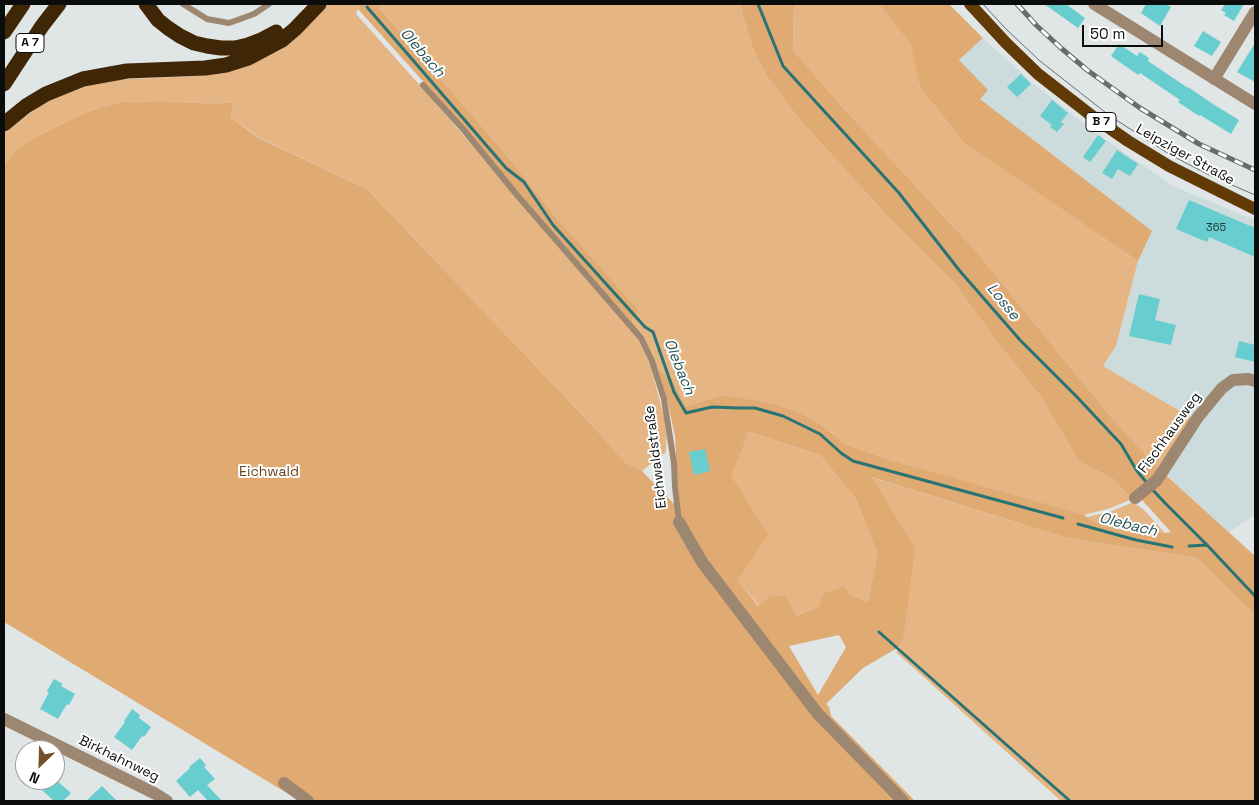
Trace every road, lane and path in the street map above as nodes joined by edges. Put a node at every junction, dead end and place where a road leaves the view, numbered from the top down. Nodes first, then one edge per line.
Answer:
1 (17, 4) edge
2 (23, 4) edge
3 (59, 4) edge
4 (146, 4) edge
5 (184, 4) edge
6 (269, 4) edge
7 (309, 4) edge
8 (319, 4) edge
9 (970, 4) edge
10 (1094, 4) edge
11 (1255, 12) edge
12 (4, 31) edge
13 (1214, 79) junction
14 (4, 84) edge
15 (423, 85) dead end
16 (1255, 104) edge
17 (4, 124) edge
18 (1255, 210) edge
19 (1255, 381) edge
20 (1135, 498) dead end
21 (679, 522) joint
22 (4, 719) edge
23 (284, 783) dead end
24 (167, 801) edge
25 (308, 801) edge
26 (902, 801) edge

1 - 12 highway
2 - 12 highway, A 7
3 - 14 highway, A 7
4 - 7 highway
5 - 6 lane
8 - 17 highway
9 - 18 main road, Leipziger Straße / B 7
10 - 13 street
11 - 13 street
13 - 16 street
15 - 21 lane, Eichwaldstraße
19 - 20 street, Fischhausweg
21 - 26 street, Eichwaldstraße
22 - 24 street, Birkhahnweg
23 - 25 street

